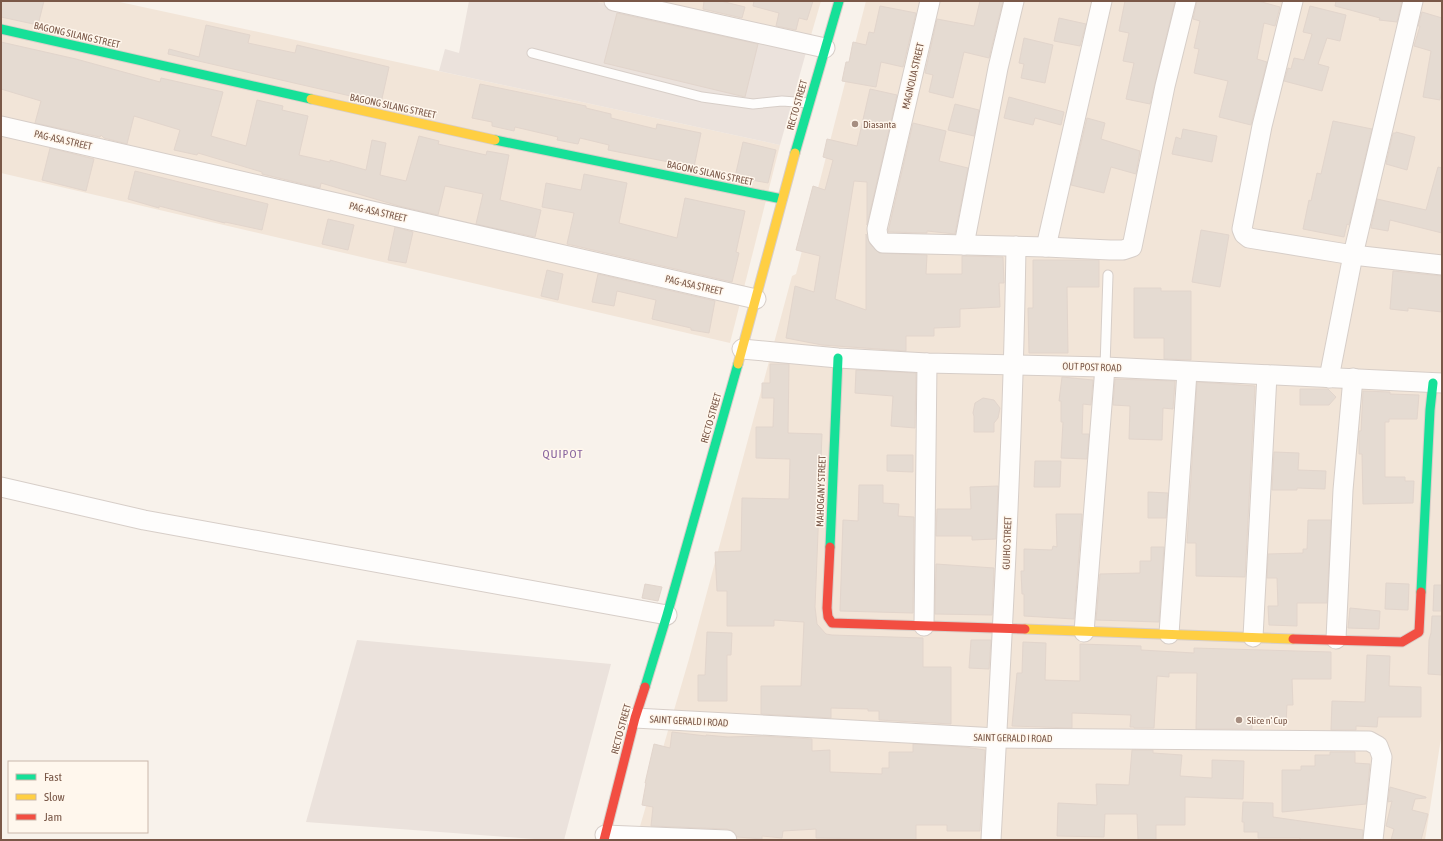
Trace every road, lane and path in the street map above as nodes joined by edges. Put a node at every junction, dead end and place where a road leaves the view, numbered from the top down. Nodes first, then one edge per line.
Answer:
1 (614, 1) edge
2 (839, 1) edge
3 (930, 1) edge
4 (1014, 1) edge
5 (1102, 1) edge
6 (1186, 1) edge
7 (1293, 1) edge
8 (1413, 1) edge
9 (1, 29) edge
10 (825, 48) junction
11 (532, 53) dead end
12 (809, 103) junction
13 (1, 126) edge
14 (782, 199) junction
15 (964, 246) junction
16 (1016, 246) junction
17 (1046, 247) junction
18 (1352, 255) junction
19 (1442, 265) edge
20 (1108, 275) dead end
21 (756, 299) junction
22 (742, 349) junction
23 (838, 358) junction
24 (927, 363) junction
25 (1014, 366) junction
26 (1105, 367) junction
27 (1187, 372) junction
28 (1268, 375) junction
29 (1329, 378) junction
30 (1353, 378) junction
31 (1438, 383) edge
32 (1, 487) edge
33 (667, 615) junction
34 (924, 626) junction
35 (1003, 628) junction
36 (1084, 632) junction
37 (1169, 634) junction
38 (1253, 638) junction
39 (1336, 639) junction
40 (635, 718) junction
41 (997, 738) junction
42 (605, 838) edge
43 (727, 840) edge
44 (991, 840) edge
45 (1373, 840) edge

1 - 10 street
2 - 10 street, RECTO STREET
3 - 15 street, MAGNOLIA STREET
4 - 15 street
5 - 17 street
6 - 17 street
7 - 18 street
8 - 18 street
9 - 14 street, BAGONG SILANG STREET
10 - 12 street, RECTO STREET
11 - 12 lane
12 - 14 street, RECTO STREET
13 - 21 street, PAG-ASA STREET
14 - 21 street, RECTO STREET
15 - 16 street
16 - 17 street
16 - 25 street, GUIHO STREET
18 - 19 street
18 - 29 street
20 - 26 lane
21 - 22 street, RECTO STREET
22 - 23 street, OUT POST ROAD
22 - 33 street, RECTO STREET
23 - 24 street, OUT POST ROAD
23 - 34 street, MAHOGANY STREET
24 - 25 street, OUT POST ROAD
24 - 34 street
25 - 26 street, OUT POST ROAD
25 - 35 street, GUIHO STREET
26 - 27 street, OUT POST ROAD
26 - 36 street
27 - 28 street, OUT POST ROAD
27 - 37 street
28 - 29 street, OUT POST ROAD
28 - 38 street
29 - 30 street, OUT POST ROAD
30 - 31 street, OUT POST ROAD
30 - 39 street
31 - 39 street
32 - 33 street
33 - 40 street, RECTO STREET
34 - 35 street
35 - 36 street
35 - 41 street, GUIHO STREET
36 - 37 street
37 - 38 street
38 - 39 street
40 - 41 street, SAINT GERALD I ROAD
40 - 42 street, RECTO STREET
41 - 44 street, GUIHO STREET
41 - 45 street, SAINT GERALD I ROAD
42 - 43 street

